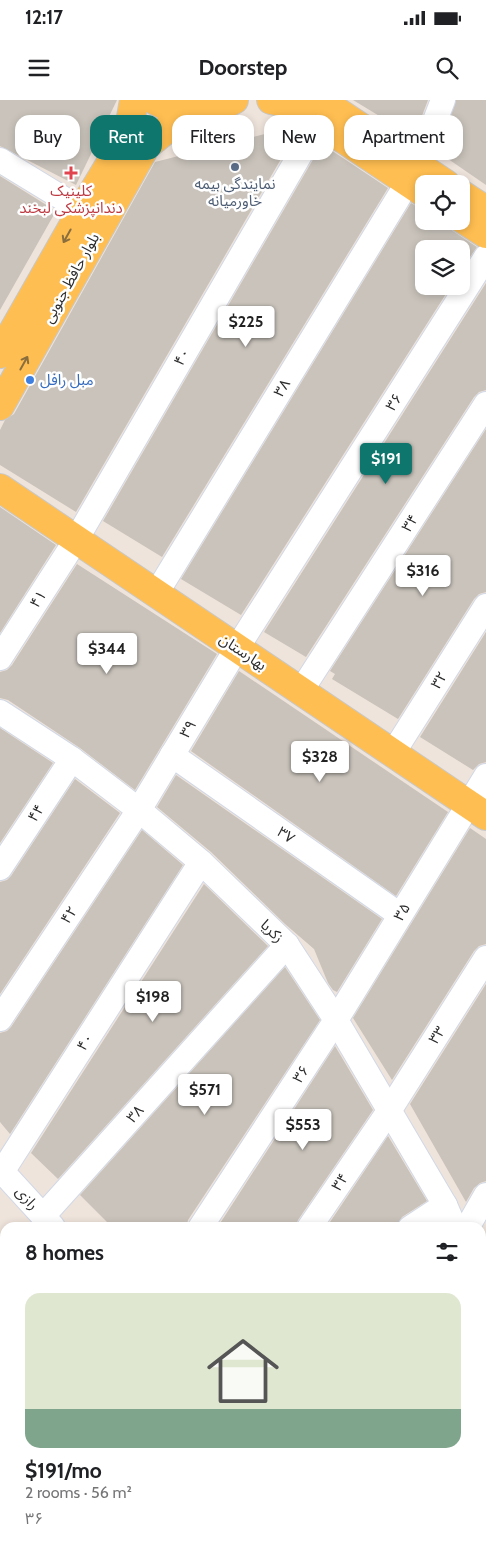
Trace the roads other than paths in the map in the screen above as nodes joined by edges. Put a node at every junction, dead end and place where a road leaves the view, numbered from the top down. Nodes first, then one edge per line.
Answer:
1 (134, 100) edge
2 (154, 100) edge
3 (234, 100) edge
4 (271, 100) edge
5 (443, 100) edge
6 (327, 108) edge
7 (188, 112) junction
8 (0, 160) edge
9 (418, 175) edge
10 (415, 179) edge
11 (415, 182) edge
12 (470, 200) edge
13 (82, 210) junction
14 (486, 210) edge
15 (470, 224) edge
16 (486, 234) edge
17 (486, 257) edge
18 (0, 354) edge
19 (486, 404) edge
20 (0, 406) edge
21 (0, 488) edge
22 (76, 540) junction
23 (156, 594) junction
24 (486, 606) edge
25 (237, 648) junction
26 (0, 658) edge
27 (301, 691) junction
28 (0, 712) edge
29 (393, 753) junction
30 (172, 755) junction
31 (72, 758) junction
32 (486, 776) edge
33 (139, 810) junction
34 (477, 810) edge
35 (201, 862) junction
36 (0, 868) edge
37 (400, 914) junction
38 (287, 945) junction
39 (486, 958) edge
40 (0, 1019) edge
41 (336, 1020) junction
42 (389, 1111) junction
43 (1, 1170) edge
44 (486, 1195) edge
45 (445, 1205) junction
46 (48, 1222) edge
47 (204, 1222) edge
48 (313, 1222) edge
49 (419, 1222) edge
50 (452, 1222) edge
51 (470, 1222) edge

1 - 13 main road, بلوار حافظ جنوبی
2 - 7 main road
3 - 7 main road
4 - 6 main road
5 - 9 street
6 - 10 main road
6 - 22 street, ۴۰
20 -> 7 main road, بلوار حافظ جنوبی
8 - 13 street
11 - 23 street, ۳۸
12 - 14 main road
13 -> 18 main road, بلوار حافظ جنوبی
15 - 16 main road
17 - 25 street, ۳۶
19 - 27 street, ۳۴
21 - 22 main road, بهارستان
22 - 23 main road, بهارستان
22 - 26 street, ۴۱
23 - 25 main road, بهارستان
24 - 29 street, ۳۲
25 - 27 main road, بهارستان
25 - 30 street, ۳۹
27 - 29 main road, بهارستان
28 - 31 street, زکریا
29 - 34 main road, بهارستان
30 - 33 street, ۳۹
30 - 37 street, ۳۷
31 - 33 street, زکریا
31 - 36 street, ۴۴
32 - 34 street, ۳۵
33 - 35 street, زکریا
33 - 40 street, ۴۲
34 - 37 street, ۳۵
35 - 38 street, زکریا
35 - 43 street, ۴۰
37 - 41 street, ۳۵
38 - 41 street, زکریا
38 - 46 street, ۳۸
39 - 42 street, ۳۳
41 - 42 street, زکریا
41 - 47 street, ۳۶
42 - 45 street, زکریا
42 - 48 street, ۳۴
43 - 46 street, رازی
44 - 51 street
45 - 49 street
45 - 50 street, زکریا

